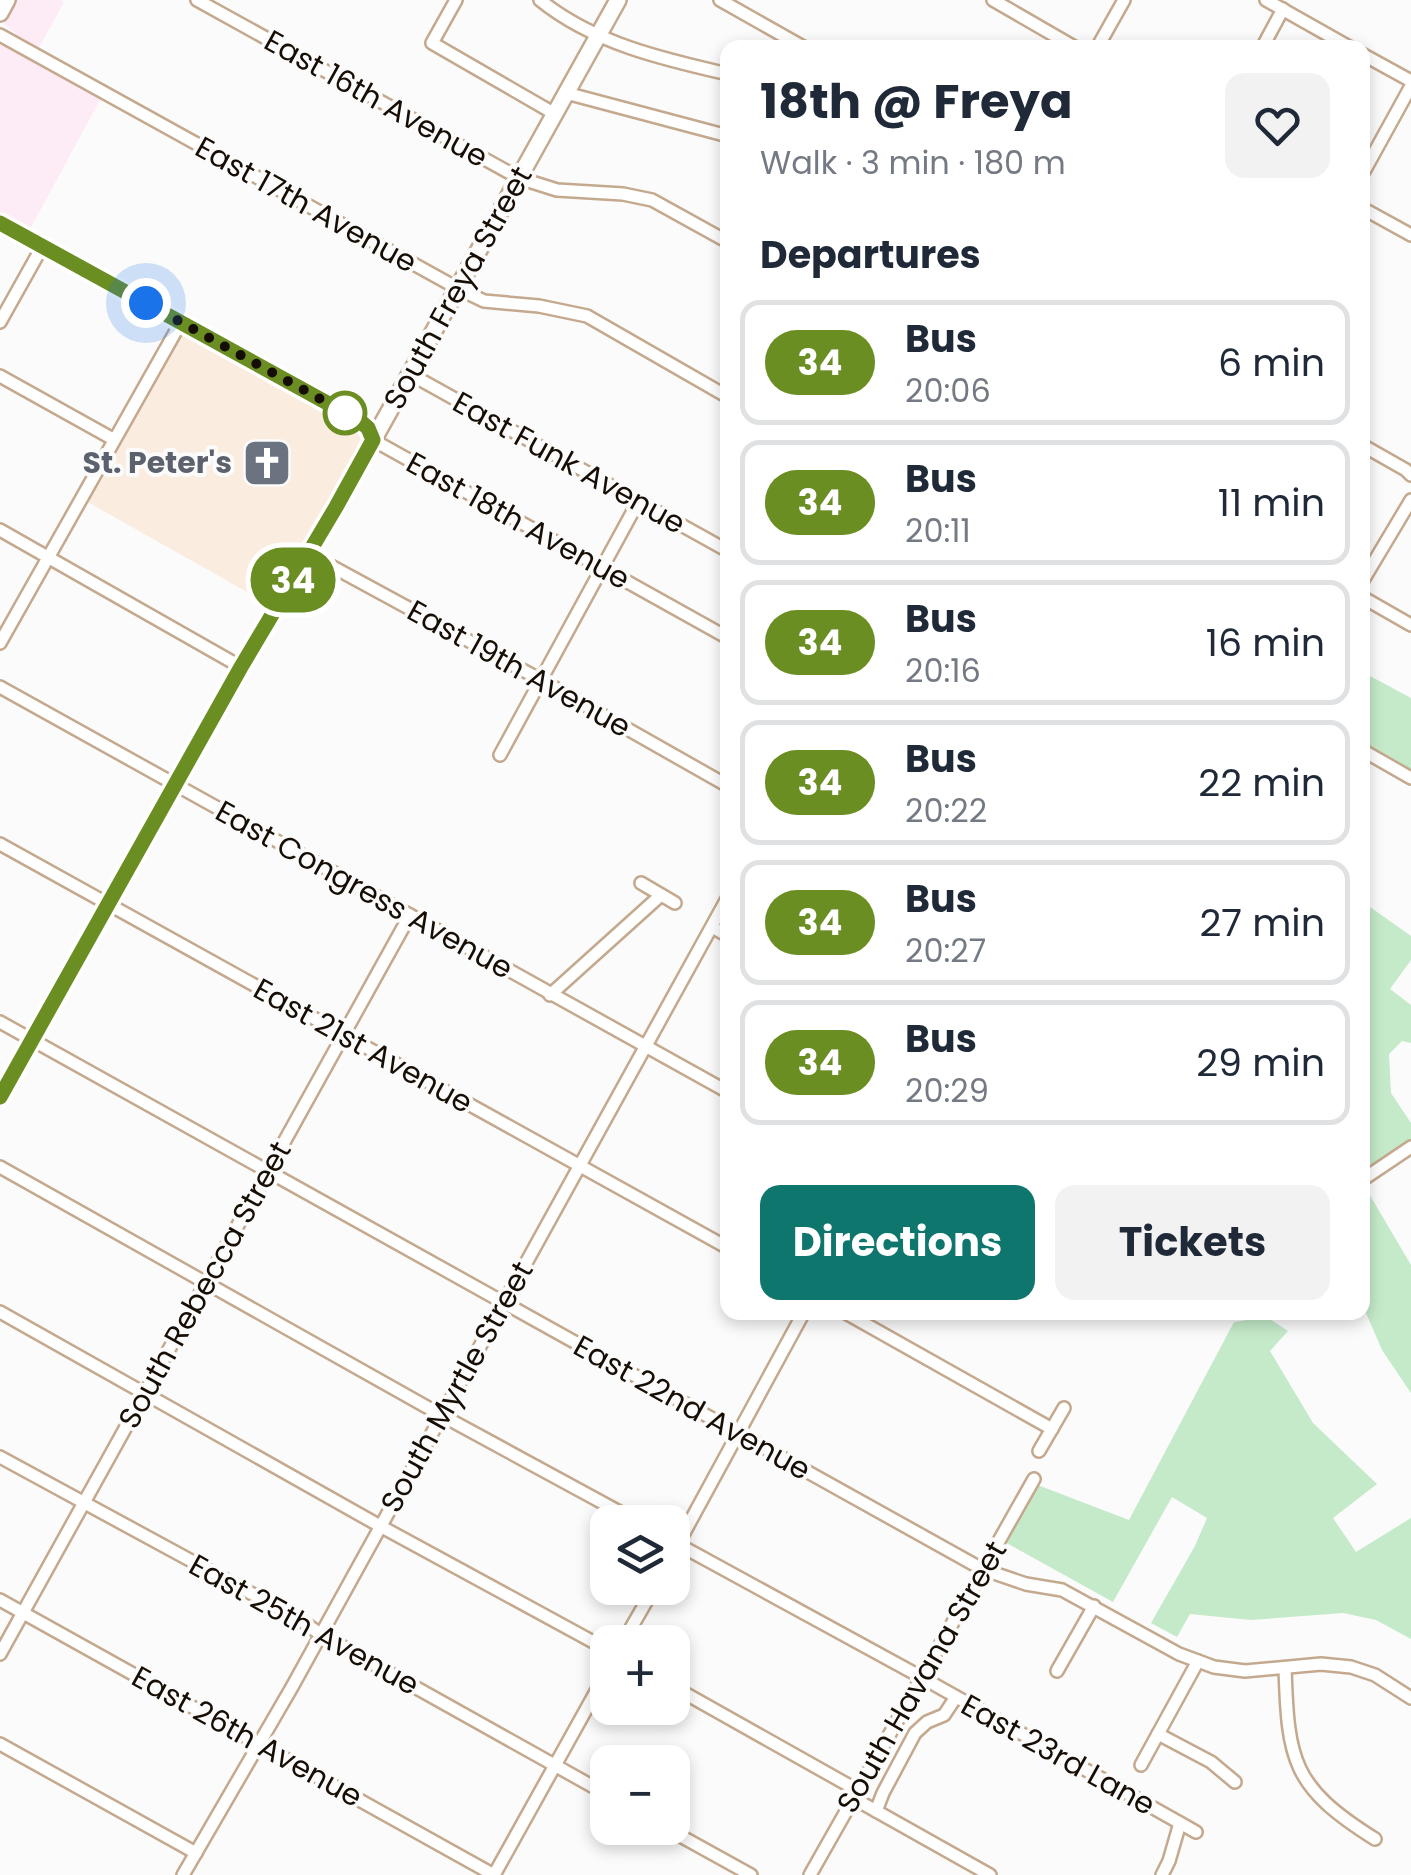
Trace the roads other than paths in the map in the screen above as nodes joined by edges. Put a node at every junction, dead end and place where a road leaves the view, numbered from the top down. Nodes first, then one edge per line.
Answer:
1 (8, 0) edge
2 (197, 0) edge
3 (456, 0) edge
4 (540, 0) edge
5 (618, 0) edge
6 (720, 0) edge
7 (993, 0) edge
8 (1124, 0) edge
9 (1266, 0) edge
10 (1283, 9) junction
11 (0, 13) edge
12 (0, 35) edge
13 (598, 36) junction
14 (791, 40) edge
15 (1062, 40) edge
16 (1102, 40) edge
17 (1266, 40) edge
18 (1337, 40) edge
19 (1370, 59) edge
20 (720, 72) edge
21 (1411, 83) edge
22 (566, 93) junction
23 (555, 114) junction
24 (720, 134) edge
25 (1370, 160) edge
26 (518, 178) junction
27 (1370, 212) edge
28 (0, 223) edge
29 (1411, 235) edge
30 (720, 238) edge
31 (42, 247) junction
32 (457, 288) junction
33 (0, 322) edge
34 (181, 322) junction
35 (410, 374) junction
36 (0, 376) edge
37 (720, 392) edge
38 (114, 439) junction
39 (373, 440) junction
40 (1370, 450) edge
41 (1411, 476) edge
42 (1411, 500) edge
43 (638, 502) junction
44 (0, 530) edge
45 (720, 547) edge
46 (309, 554) junction
47 (48, 557) junction
48 (602, 568) junction
49 (1370, 569) edge
50 (1370, 602) edge
51 (1411, 625) edge
52 (720, 634) edge
53 (0, 644) edge
54 (241, 667) junction
55 (541, 680) junction
56 (0, 687) edge
57 (500, 755) dead end
58 (1370, 755) edge
59 (1411, 778) edge
60 (720, 781) edge
61 (175, 784) junction
62 (0, 844) edge
63 (641, 884) dead end
64 (661, 895) junction
65 (675, 903) dead end
66 (107, 904) junction
67 (720, 912) edge
68 (410, 915) junction
69 (712, 927) junction
70 (720, 932) edge
71 (550, 995) junction
72 (0, 1022) edge
73 (344, 1035) junction
74 (32, 1040) junction
75 (644, 1046) junction
76 (720, 1088) edge
77 (0, 1097) edge
78 (1411, 1147) edge
79 (578, 1166) junction
80 (0, 1167) edge
81 (268, 1171) junction
82 (1370, 1175) edge
83 (720, 1244) edge
84 (206, 1282) junction
85 (504, 1304) junction
86 (0, 1312) edge
87 (800, 1320) edge
88 (858, 1320) edge
89 (146, 1392) junction
90 (1064, 1408) dead end
91 (441, 1416) junction
92 (1052, 1429) junction
93 (740, 1434) junction
94 (1038, 1451) dead end
95 (0, 1456) edge
96 (1034, 1479) dead end
97 (84, 1503) junction
98 (606, 1505) edge
99 (690, 1520) edge
100 (380, 1526) junction
101 (690, 1555) edge
102 (982, 1569) junction
103 (0, 1600) edge
104 (1094, 1606) junction
105 (23, 1613) junction
106 (320, 1634) junction
107 (590, 1640) edge
108 (0, 1654) edge
109 (1198, 1661) junction
110 (1285, 1668) junction
111 (1057, 1671) dead end
112 (921, 1677) junction
113 (690, 1697) edge
114 (956, 1697) junction
115 (1411, 1698) edge
116 (590, 1702) edge
117 (1158, 1734) junction
118 (0, 1744) edge
119 (259, 1744) junction
120 (1141, 1764) dead end
121 (555, 1765) junction
122 (1235, 1782) dead end
123 (590, 1785) edge
124 (855, 1794) junction
125 (876, 1811) junction
126 (1180, 1823) junction
127 (1196, 1832) dead end
128 (1374, 1838) dead end
129 (690, 1841) edge
130 (196, 1852) junction
131 (184, 1875) edge
132 (494, 1875) edge
133 (751, 1875) edge
134 (810, 1875) edge
135 (990, 1875) edge
136 (1162, 1875) edge

1 - 11 main road
2 - 26 street, East 16th Avenue
3 - 23 street
4 - 13 street
5 - 13 main road, South Freya Street
6 - 14 street
7 - 15 street
8 - 16 street
9 - 10 street
10 - 17 street
10 - 18 street
12 - 32 street, East 17th Avenue
13 - 20 street
13 - 22 main road, South Freya Street
19 - 21 street
21 - 25 street
22 - 23 main road, South Freya Street
22 - 24 street
23 - 26 main road, South Freya Street
26 - 30 street, East 16th Avenue
26 - 32 main road, South Freya Street
27 - 29 street
28 - 31 street, East 18th Avenue
31 - 33 street
31 - 34 street, East 18th Avenue
32 - 35 main road, South Freya Street
32 - 37 street, East 17th Avenue
34 - 38 street
34 - 39 street, East 18th Avenue
35 - 39 main road, South Freya Street
35 - 43 street, East Funk Avenue
36 - 38 street
38 - 47 street
39 - 46 main road, South Freya Street
39 - 48 street, East 18th Avenue
40 - 41 street
42 - 49 street
43 - 45 street, East Funk Avenue
43 - 48 street
44 - 47 street
46 - 54 main road, South Freya Street
46 - 55 street, East 19th Avenue
47 - 53 street
47 - 54 street
48 - 52 street, East 18th Avenue
48 - 55 street
50 - 51 street
54 - 61 main road, South Freya Street
55 - 57 street
55 - 60 street, East 19th Avenue
56 - 61 street, East Congress Avenue
58 - 59 street
61 - 66 main road, South Freya Street
61 - 68 street, East Congress Avenue
62 - 66 street, East 21st Avenue
63 - 64 street
64 - 65 street
64 - 71 street
66 - 73 street, East 21st Avenue
66 - 74 main road, South Freya Street
67 - 69 street, South Myrtle Street
68 - 71 street, East Congress Avenue
68 - 73 street, South Rebecca Street
69 - 70 street
69 - 75 street, South Myrtle Street
71 - 75 street, East Congress Avenue
72 - 74 street, East 22nd Avenue
73 - 79 street, East 21st Avenue
73 - 81 street, South Rebecca Street
74 - 77 main road, South Freya Street
74 - 81 street, East 22nd Avenue
75 - 76 street, East Congress Avenue
75 - 79 street, South Myrtle Street
78 - 82 street
79 - 83 street, East 21st Avenue
79 - 85 street, South Myrtle Street
80 - 84 street
81 - 84 street, South Rebecca Street
81 - 85 street, East 22nd Avenue
84 - 89 street, South Rebecca Street
84 - 91 street
85 - 91 street, South Myrtle Street
85 - 93 street, East 22nd Avenue
86 - 89 street
87 - 93 street
88 - 92 street
89 - 97 street, South Rebecca Street
89 - 100 street
90 - 92 street
91 - 98 street
91 - 100 street, South Myrtle Street
92 - 94 street
93 - 99 street
93 - 102 street, East 22nd Avenue
95 - 97 street, East 25th Avenue
96 - 102 street, South Havana Street
97 - 105 street, South Rebecca Street
97 - 106 street, East 25th Avenue
100 - 106 street, South Myrtle Street
100 - 107 street
101 - 112 street, East 23rd Lane
102 - 104 street, East 22nd Avenue
102 - 112 street, South Havana Street
103 - 105 street, East 26th Avenue
104 - 109 street, East 22nd Avenue
104 - 111 street
105 - 108 street, South Rebecca Street
105 - 119 street, East 26th Avenue
106 - 119 street, South Myrtle Street
106 - 121 street, East 25th Avenue
109 - 110 street, East 22nd Avenue
109 - 117 street
110 - 115 street, East 22nd Avenue
110 - 128 street
112 - 114 street, East 23rd Lane
112 - 124 street, South Havana Street
113 - 124 street
114 - 125 street
114 - 126 street, East 23rd Lane
116 - 121 street
117 - 120 street
117 - 122 street
118 - 130 street
119 - 130 street, South Myrtle Street
119 - 132 street, East 26th Avenue
121 - 123 street, East 25th Avenue
121 - 132 street
124 - 125 street
124 - 134 street, South Havana Street
125 - 135 street
126 - 127 street, East 23rd Lane
126 - 136 street
129 - 133 street
130 - 131 street, South Myrtle Street

